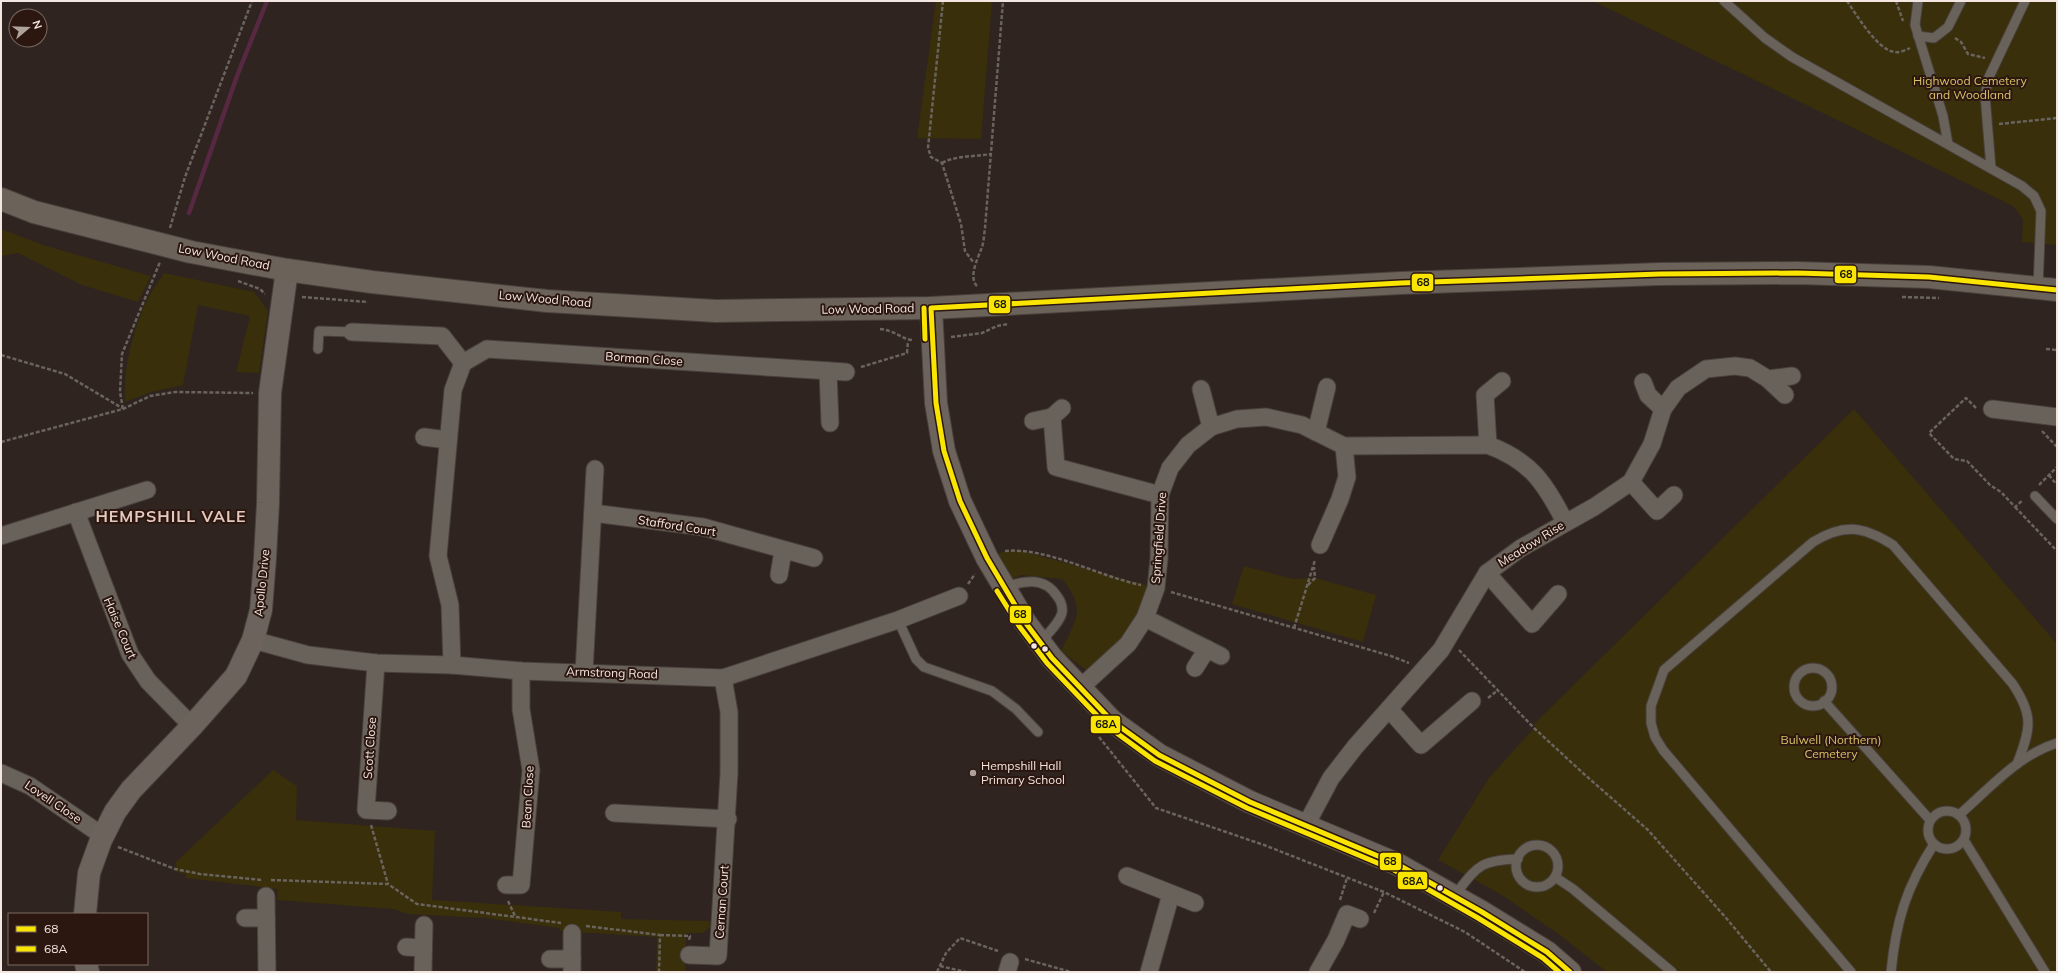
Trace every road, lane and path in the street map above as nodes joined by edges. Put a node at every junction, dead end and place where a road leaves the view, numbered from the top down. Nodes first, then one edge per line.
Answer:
1 (252, 1) edge
2 (943, 1) edge
3 (1003, 1) edge
4 (1724, 1) edge
5 (1847, 1) edge
6 (1918, 1) edge
7 (1961, 1) edge
8 (2025, 1) edge
9 (1944, 30) junction
10 (1919, 41) junction
11 (1996, 60) junction
12 (2057, 118) edge
13 (1987, 126) junction
14 (1948, 144) junction
15 (991, 154) junction
16 (942, 163) junction
17 (1991, 168) junction
18 (1, 199) edge
19 (164, 245) junction
20 (974, 263) junction
21 (287, 270) junction
22 (157, 271) dead end
23 (975, 286) dead end
24 (2048, 289) edge
25 (1894, 296) dead end
26 (1941, 299) dead end
27 (931, 308) junction
28 (1013, 323) dead end
29 (352, 332) joint
30 (932, 339) junction
31 (908, 341) dead end
32 (318, 349) dead end
33 (2046, 349) dead end
34 (2057, 350) edge
35 (1, 354) edge
36 (463, 363) junction
37 (828, 371) junction
38 (846, 372) joint
39 (1792, 376) dead end
40 (1768, 379) junction
41 (1502, 381) dead end
42 (1643, 382) dead end
43 (1327, 387) dead end
44 (1201, 389) dead end
45 (270, 393) junction
46 (1785, 395) dead end
47 (123, 409) junction
48 (1663, 409) junction
49 (1992, 409) joint
50 (2057, 417) edge
51 (1033, 421) dead end
52 (830, 423) dead end
53 (1211, 427) junction
54 (1316, 432) junction
55 (424, 437) dead end
56 (448, 440) junction
57 (1, 442) edge
58 (1488, 445) junction
59 (1344, 446) junction
60 (2057, 467) edge
61 (595, 469) dead end
62 (2049, 476) junction
63 (1630, 482) junction
64 (2057, 484) edge
65 (147, 490) dead end
66 (2032, 494) junction
67 (1160, 495) junction
68 (1674, 495) dead end
69 (2015, 507) junction
70 (76, 512) junction
71 (592, 513) junction
72 (2057, 519) edge
73 (1565, 522) junction
74 (1, 536) edge
75 (1320, 545) joint
76 (783, 551) junction
77 (2057, 551) edge
78 (814, 558) dead end
79 (987, 558) junction
80 (1314, 565) junction
81 (1487, 573) junction
82 (779, 574) dead end
83 (1307, 585) junction
84 (1003, 587) junction
85 (1156, 588) junction
86 (1558, 594) dead end
87 (959, 596) joint
88 (1145, 618) junction
89 (898, 620) junction
90 (1294, 628) junction
91 (1448, 638) junction
92 (253, 640) junction
93 (1040, 643) junction
94 (376, 663) junction
95 (452, 665) junction
96 (1195, 668) dead end
97 (1425, 669) junction
98 (520, 671) junction
99 (584, 672) junction
100 (723, 678) junction
101 (1080, 688) junction
102 (1472, 701) dead end
103 (1824, 701) junction
104 (1389, 709) junction
105 (1112, 721) junction
106 (192, 726) junction
107 (1038, 732) dead end
108 (2057, 743) edge
109 (2017, 764) junction
110 (1, 773) edge
111 (366, 810) junction
112 (388, 811) dead end
113 (614, 813) dead end
114 (1959, 816) junction
115 (728, 819) junction
116 (1930, 820) junction
117 (1306, 826) junction
118 (102, 838) junction
119 (1964, 840) junction
120 (1934, 844) junction
121 (1518, 859) junction
122 (1127, 876) dead end
123 (1555, 877) junction
124 (1347, 878) junction
125 (388, 884) junction
126 (506, 885) dead end
127 (1384, 892) junction
128 (1171, 894) junction
129 (266, 896) dead end
130 (1454, 896) junction
131 (1196, 903) dead end
132 (85, 913) edge
133 (1353, 916) junction
134 (245, 918) dead end
135 (266, 918) junction
136 (424, 925) dead end
137 (573, 927) junction
138 (406, 946) dead end
139 (423, 948) junction
140 (689, 955) dead end
141 (550, 959) dead end
142 (572, 966) edge
143 (940, 966) junction
144 (1004, 966) edge
145 (267, 972) edge
146 (423, 972) edge
147 (658, 972) edge
148 (937, 972) edge
149 (966, 972) edge
150 (1071, 972) edge
151 (1149, 972) edge
152 (1318, 972) edge
153 (1525, 972) edge
154 (1570, 972) edge
155 (1672, 972) edge
156 (1771, 972) edge
157 (1851, 972) edge
158 (1891, 972) edge
159 (2045, 972) edge

1 - 19 path
2 - 16 path
3 - 15 path
4 - 14 lane
5 - 10 path
6 - 10 lane
7 - 9 lane
8 - 11 lane
9 - 10 lane
9 - 11 path
10 - 14 lane
11 - 13 lane
12 - 13 path
13 - 17 lane
14 - 17 lane
15 - 16 path
15 - 20 path
16 - 20 path
17 - 24 lane
18 - 19 main road, Low Wood Road
19 - 21 main road, Low Wood Road
20 - 23 path
21 - 27 main road, Low Wood Road
21 - 45 street, Apollo Drive
22 - 47 path
24 - 27 main road, Low Wood Road
25 - 26 path
27 - 30 street
28 - 30 path
29 - 32 lane
29 - 36 street
30 - 79 street
31 - 38 path
33 - 34 path
35 - 47 path
36 - 37 street, Borman Close
36 - 56 street
37 - 38 street, Borman Close
37 - 52 street
39 - 40 street
40 - 46 street, Meadow Rise
40 - 48 street, Meadow Rise
41 - 58 street
42 - 48 street
43 - 54 street
44 - 53 street
45 - 47 path
45 - 92 street, Apollo Drive
47 - 57 path
48 - 63 street, Meadow Rise
49 - 50 street
49 - 69 path
51 - 67 street
53 - 54 street, Springfield Drive
53 - 67 street, Springfield Drive
54 - 59 street, Springfield Drive
55 - 56 street
56 - 95 street
58 - 59 street, Springfield Drive
58 - 73 street, Springfield Drive
59 - 75 street
60 - 62 path
61 - 71 street
62 - 64 path
62 - 66 path
63 - 68 street
63 - 73 street, Meadow Rise
65 - 70 street
66 - 69 path
66 - 72 lane
67 - 85 street, Springfield Drive
69 - 77 path
70 - 74 street
70 - 106 street, Haise Court
71 - 76 street, Stafford Court
71 - 99 street
73 - 81 street, Meadow Rise
75 - 80 path
76 - 78 street, Stafford Court
76 - 82 street
79 - 84 street
79 - 85 path
79 - 87 path
80 - 83 path
80 - 83 path
81 - 86 street
81 - 91 street, Meadow Rise
83 - 90 path
84 - 93 street
84 - 93 lane
85 - 88 street, Springfield Drive
85 - 90 path
87 - 89 street, Armstrong Road
88 - 96 street
88 - 101 street, Springfield Drive
89 - 100 street, Armstrong Road
89 - 107 lane
90 - 97 path
91 - 97 street, Meadow Rise
91 - 156 path
92 - 94 street, Armstrong Road
92 - 106 street, Apollo Drive
93 - 101 street
94 - 95 street, Armstrong Road
94 - 111 street, Scott Close
95 - 98 street, Armstrong Road
97 - 104 street, Meadow Rise
98 - 99 street, Armstrong Road
98 - 126 street, Bean Close
99 - 100 street, Armstrong Road
100 - 115 street, Cernan Court
101 - 105 street
102 - 104 street
103 - 103 lane
103 - 116 lane
104 - 117 street, Meadow Rise
105 - 117 street
105 - 124 path
106 - 118 street, Apollo Drive
108 - 109 lane
109 - 114 lane
109 - 157 lane
110 - 118 street, Lovell Close
111 - 112 street
111 - 125 path
113 - 115 street
114 - 116 lane
114 - 119 lane
115 - 140 street, Cernan Court
116 - 120 lane
117 - 130 street
118 - 125 path
118 - 132 street, Apollo Drive
119 - 120 lane
119 - 159 lane
120 - 158 lane
121 - 123 lane
121 - 123 lane
121 - 130 lane
122 - 128 street
123 - 155 lane
124 - 127 path
124 - 133 path
125 - 137 path
127 - 133 path
127 - 153 path
128 - 131 street
128 - 151 street
129 - 135 street
130 - 154 street
133 - 152 street
134 - 135 street
135 - 145 street
136 - 139 street
137 - 142 street
137 - 147 path
138 - 139 street
139 - 146 street
141 - 142 street
143 - 144 path
143 - 148 path
143 - 149 path
144 - 150 path

